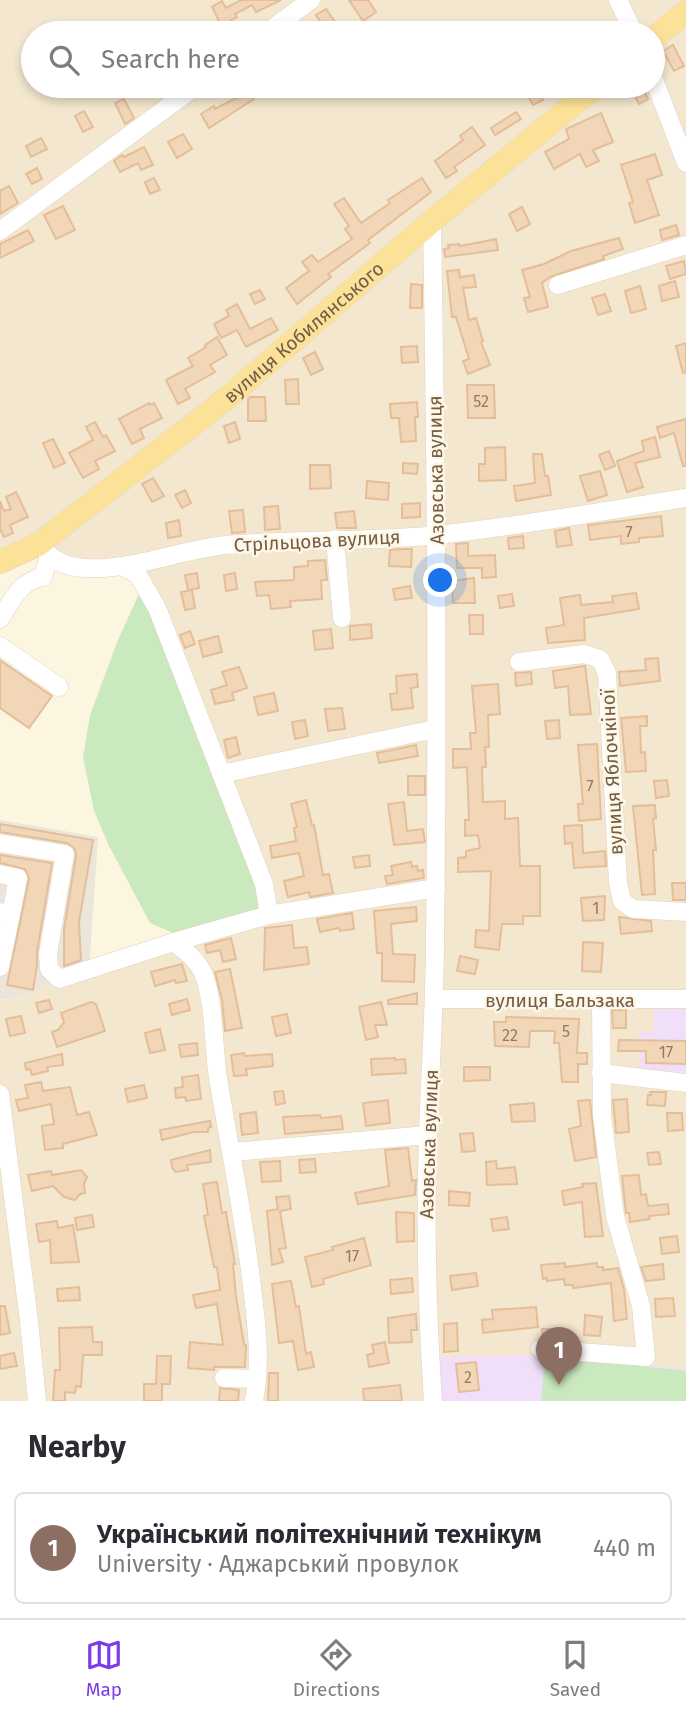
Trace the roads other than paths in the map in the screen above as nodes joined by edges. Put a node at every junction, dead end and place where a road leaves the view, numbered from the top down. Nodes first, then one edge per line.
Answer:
1 (311, 0) edge
2 (618, 0) edge
3 (686, 12) edge
4 (283, 21) edge
5 (628, 21) edge
6 (665, 29) edge
7 (180, 98) edge
8 (581, 98) edge
9 (661, 98) edge
10 (686, 163) edge
11 (432, 221) junction
12 (0, 231) edge
13 (686, 246) edge
14 (558, 285) dead end
15 (686, 498) edge
16 (438, 535) junction
17 (335, 539) junction
18 (44, 550) junction
19 (0, 562) edge
20 (122, 566) junction
21 (342, 618) dead end
22 (0, 619) edge
23 (0, 646) edge
24 (519, 662) dead end
25 (59, 687) dead end
26 (435, 729) junction
27 (221, 774) junction
28 (0, 843) edge
29 (0, 874) edge
30 (436, 888) junction
31 (686, 912) edge
32 (5, 913) edge
33 (269, 915) junction
34 (174, 942) junction
35 (1, 959) edge
36 (435, 999) junction
37 (686, 999) edge
38 (601, 1000) junction
39 (601, 1073) junction
40 (686, 1083) edge
41 (0, 1095) edge
42 (428, 1135) junction
43 (4, 1146) edge
44 (232, 1152) junction
45 (19, 1234) junction
46 (0, 1237) edge
47 (540, 1349) dead end
48 (224, 1378) dead end
49 (257, 1379) junction
50 (37, 1401) edge
51 (254, 1401) edge
52 (433, 1401) edge

1 - 4 street
2 - 5 street
3 - 6 main road
7 - 12 street
8 - 11 main road, вулиця Кобилянського
9 - 10 street
11 - 16 street, Азовська вулиця
11 - 18 main road, вулиця Кобилянського
13 - 14 street
15 - 16 street, Стрільцова вулиця
16 - 17 street, Стрільцова вулиця
16 - 26 street, Азовська вулиця
17 - 20 street, Стрільцова вулиця
17 - 21 street
18 - 19 main road, вулиця Кобилянського
18 - 20 street, Стрільцова вулиця
18 - 22 street
20 - 27 street
23 - 25 street
24 - 31 street, вулиця Яблочкіної
26 - 27 street
26 - 30 street, Азовська вулиця
27 - 33 street
28 - 34 street
29 - 32 street
30 - 33 street
30 - 36 street, Азовська вулиця
32 - 35 street
33 - 34 street
34 - 44 street
36 - 38 street, вулиця Бальзака
36 - 42 street, Азовська вулиця
37 - 38 street, вулиця Бальзака
38 - 39 street
39 - 40 street
39 - 47 street
41 - 43 street
42 - 44 street
42 - 52 street, Азовська вулиця
43 - 45 street
44 - 49 street
45 - 46 street
45 - 50 street
48 - 49 street
49 - 51 street

